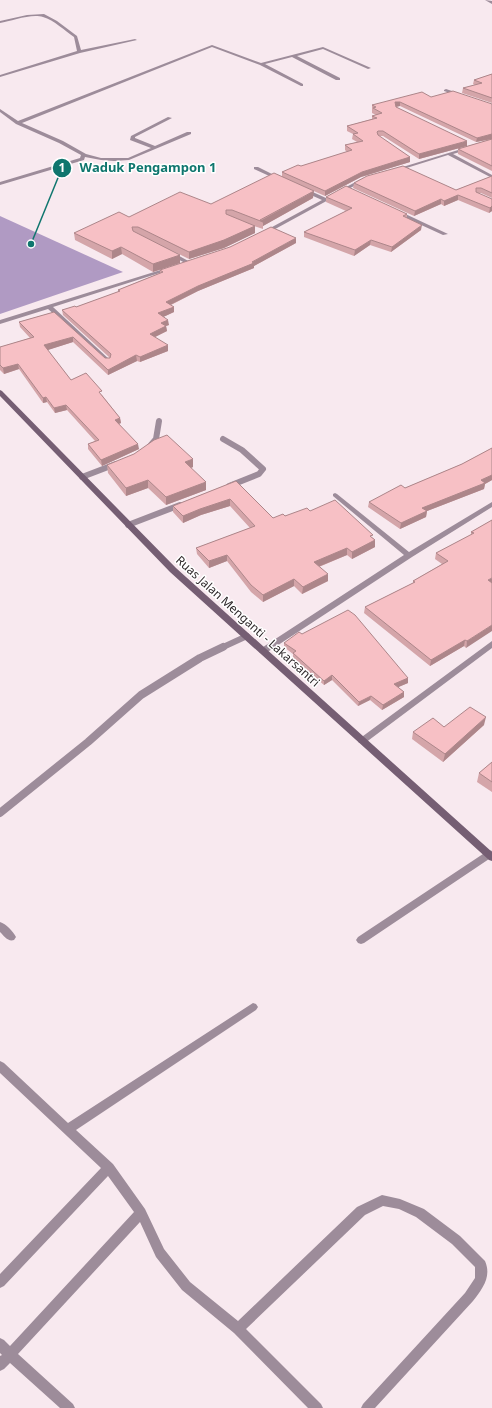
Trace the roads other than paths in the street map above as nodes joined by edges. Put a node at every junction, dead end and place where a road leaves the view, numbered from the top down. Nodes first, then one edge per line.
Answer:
1 (487, 0) edge
2 (492, 3) edge
3 (0, 22) edge
4 (134, 40) dead end
5 (79, 52) junction
6 (293, 56) junction
7 (261, 64) junction
8 (369, 68) dead end
9 (0, 76) edge
10 (338, 79) dead end
11 (301, 86) dead end
12 (446, 90) dead end
13 (467, 98) edge
14 (0, 110) edge
15 (170, 118) dead end
16 (18, 123) junction
17 (189, 133) dead end
18 (470, 143) dead end
19 (155, 148) junction
20 (449, 154) junction
21 (84, 155) junction
22 (412, 159) dead end
23 (418, 163) junction
24 (256, 168) dead end
25 (388, 172) edge
26 (492, 177) edge
27 (370, 178) edge
28 (283, 180) edge
29 (0, 184) edge
30 (297, 187) edge
31 (346, 188) junction
32 (353, 191) edge
33 (324, 199) junction
34 (388, 208) edge
35 (260, 232) edge
36 (445, 234) dead end
37 (162, 249) edge
38 (195, 260) edge
39 (189, 263) junction
40 (49, 308) junction
41 (0, 322) edge
42 (108, 361) edge
43 (0, 392) edge
44 (159, 421) dead end
45 (224, 439) dead end
46 (144, 450) edge
47 (124, 461) edge
48 (82, 477) junction
49 (219, 490) edge
50 (335, 495) dead end
51 (184, 503) edge
52 (492, 504) edge
53 (128, 525) junction
54 (409, 555) junction
55 (247, 636) junction
56 (492, 644) edge
57 (263, 651) junction
58 (362, 741) junction
59 (0, 814) edge
60 (490, 855) edge
61 (0, 926) edge
62 (11, 937) dead end
63 (361, 940) dead end
64 (253, 1007) dead end
65 (0, 1066) edge
66 (68, 1129) junction
67 (109, 1168) junction
68 (141, 1213) junction
69 (0, 1282) edge
70 (238, 1329) junction
71 (0, 1344) edge
72 (10, 1355) junction
73 (0, 1365) edge
74 (69, 1408) edge
75 (317, 1408) edge
76 (367, 1408) edge

1 - 2 street
3 - 5 street
4 - 5 street
5 - 9 street
6 - 7 street
6 - 8 street
6 - 10 street
7 - 11 street
7 - 16 street
12 - 13 street
14 - 16 street
15 - 19 street
16 - 21 street
17 - 19 street
18 - 20 street
19 - 21 street
20 - 23 street
20 - 26 street
21 - 29 street
22 - 23 street
23 - 25 street
24 - 28 street
27 - 31 street
30 - 33 street
31 - 32 street
31 - 33 street
33 - 35 street
34 - 36 street
37 - 39 street
38 - 39 street
39 - 40 street
40 - 41 street
40 - 42 street
43 - 48 main road, Ruas Jalan Menganti - Lakarsantri
44 - 46 lane
45 - 49 lane
47 - 48 lane
48 - 53 main road, Ruas Jalan Menganti - Lakarsantri
50 - 54 street
51 - 53 lane
52 - 54 street
53 - 55 main road, Ruas Jalan Menganti - Lakarsantri
54 - 57 street
55 - 57 main road, Ruas Jalan Menganti - Lakarsantri
55 - 59 lane
56 - 58 street
57 - 58 main road, Ruas Jalan Menganti - Lakarsantri
58 - 60 main road, Ruas Jalan Menganti - Lakarsantri
60 - 63 street
61 - 62 street
64 - 66 street
65 - 66 street
66 - 67 street
67 - 68 street
67 - 69 street
68 - 70 street
68 - 72 street
70 - 75 street
70 - 76 street
71 - 72 street
72 - 73 street
72 - 74 street

